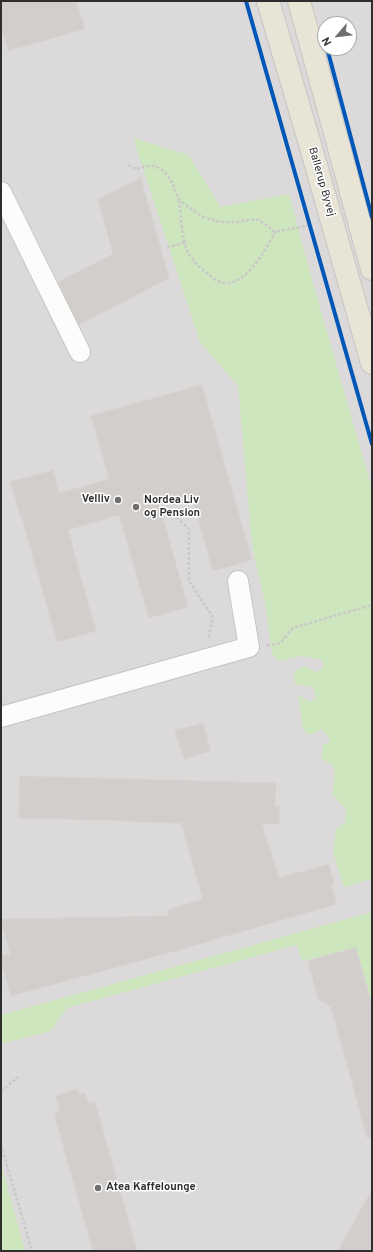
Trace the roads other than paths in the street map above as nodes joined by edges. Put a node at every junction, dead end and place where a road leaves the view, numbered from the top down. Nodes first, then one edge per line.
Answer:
1 (268, 1) edge
2 (299, 1) edge
3 (1, 192) edge
4 (372, 269) edge
5 (80, 352) dead end
6 (372, 363) edge
7 (238, 581) dead end
8 (1, 717) edge

1 - 6 main road, Ballerup Byvej
2 - 4 main road
3 - 5 lane
7 - 8 lane

